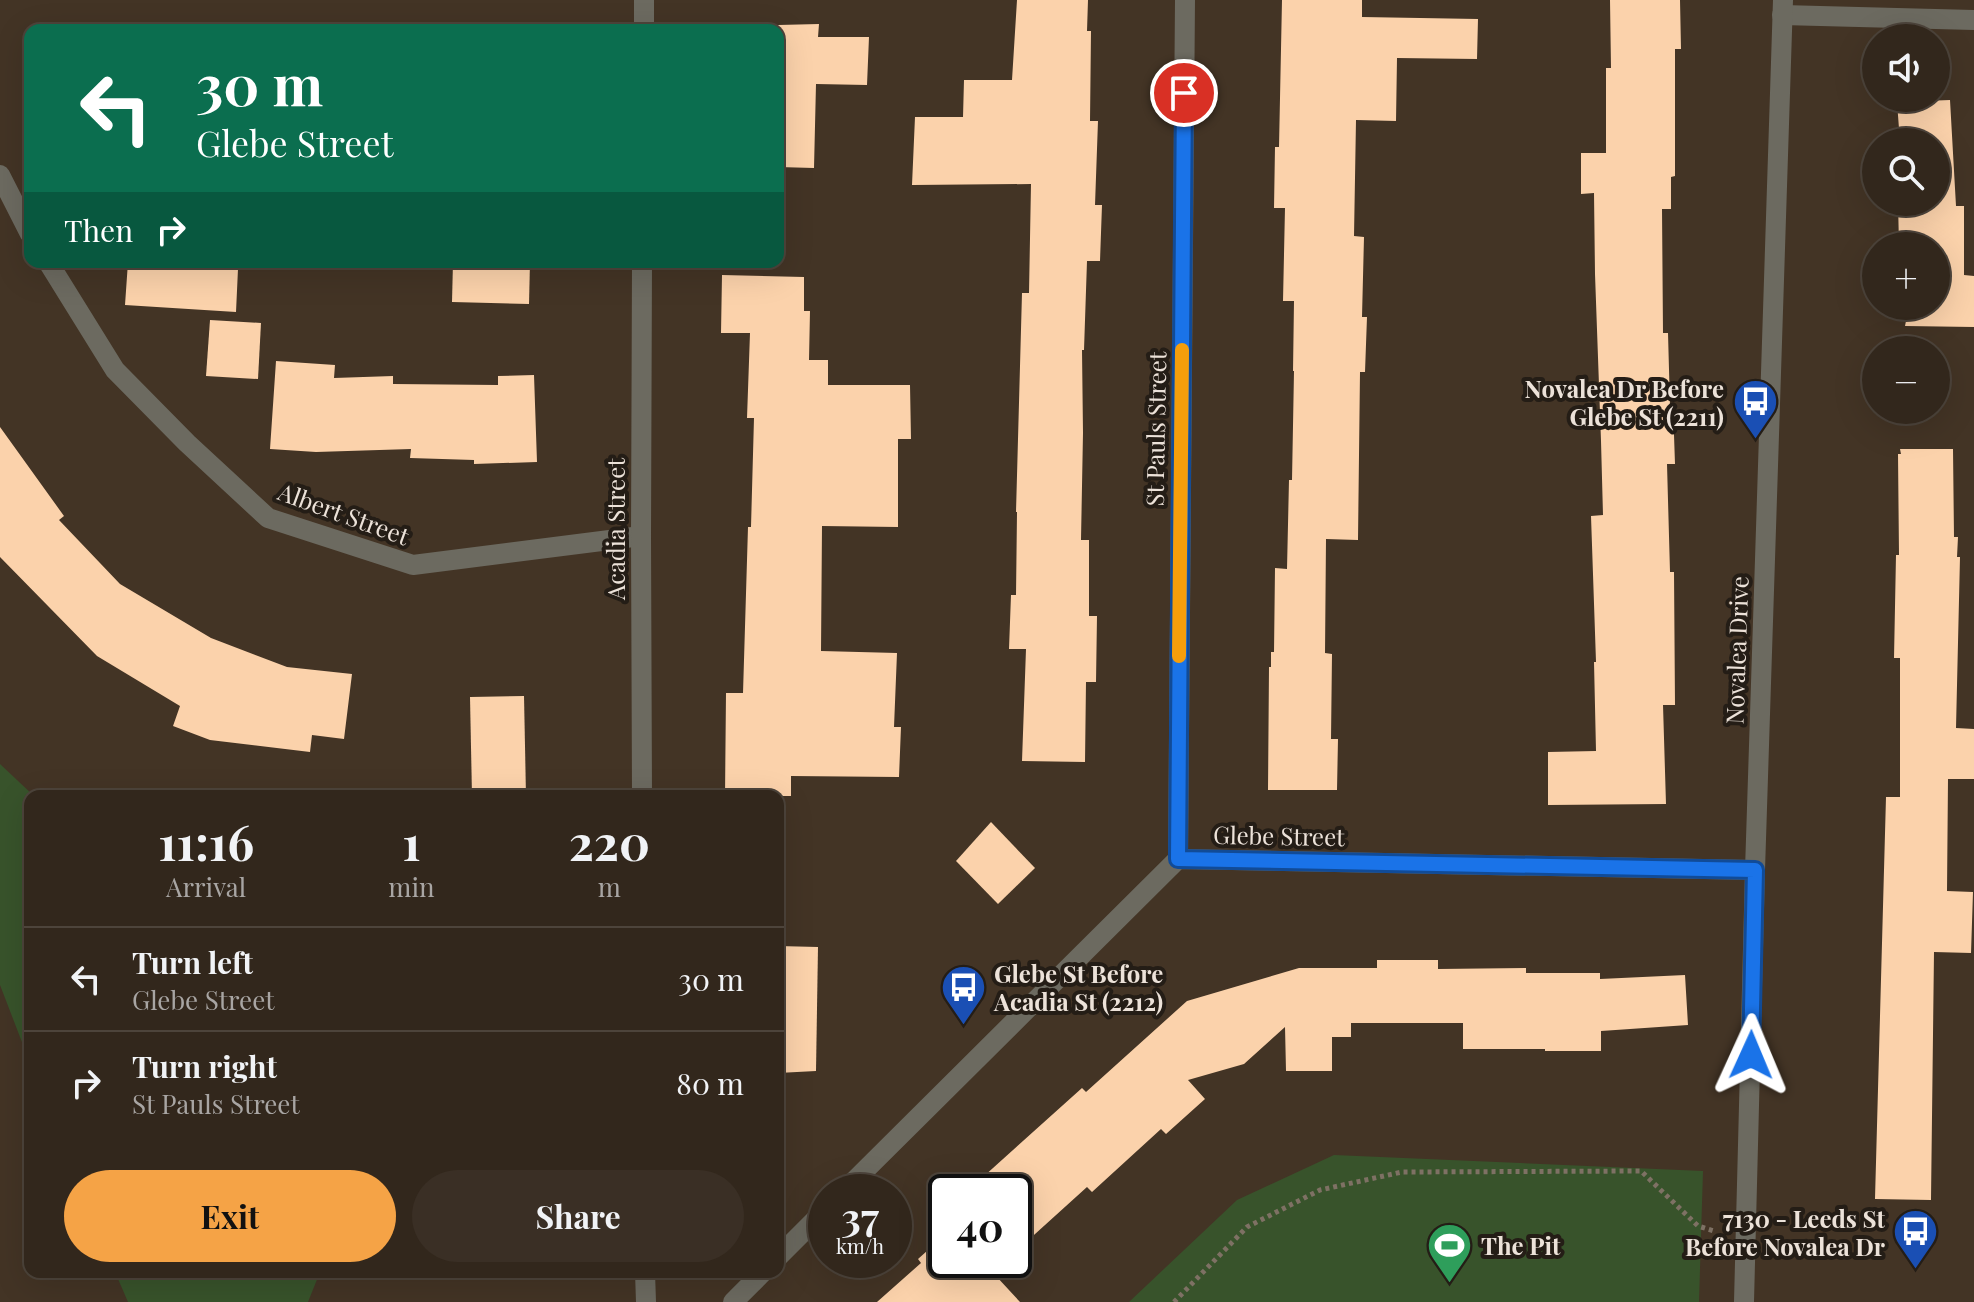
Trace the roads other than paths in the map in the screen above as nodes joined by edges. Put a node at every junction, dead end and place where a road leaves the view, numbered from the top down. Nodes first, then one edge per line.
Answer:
1 (644, 0) edge
2 (1185, 0) edge
3 (1782, 8) edge
4 (1974, 20) edge
5 (644, 24) edge
6 (0, 175) edge
7 (24, 222) edge
8 (52, 268) edge
9 (642, 268) edge
10 (641, 536) junction
11 (642, 790) edge
12 (1178, 859) junction
13 (1755, 870) junction
14 (861, 1174) edge
15 (808, 1227) edge
16 (784, 1251) edge
17 (645, 1278) edge
18 (757, 1278) edge
19 (646, 1302) edge
20 (733, 1302) edge
21 (1744, 1302) edge

1 - 5 street
2 - 12 street, St Pauls Street
3 - 4 street
3 - 13 street, Novalea Drive
6 - 7 street
8 - 10 street, Albert Street
9 - 10 street, Acadia Street
10 - 11 street, Acadia Street
12 - 13 street, Glebe Street
12 - 14 street
13 - 21 street, Novalea Drive
15 - 16 street
17 - 19 street
18 - 20 street

